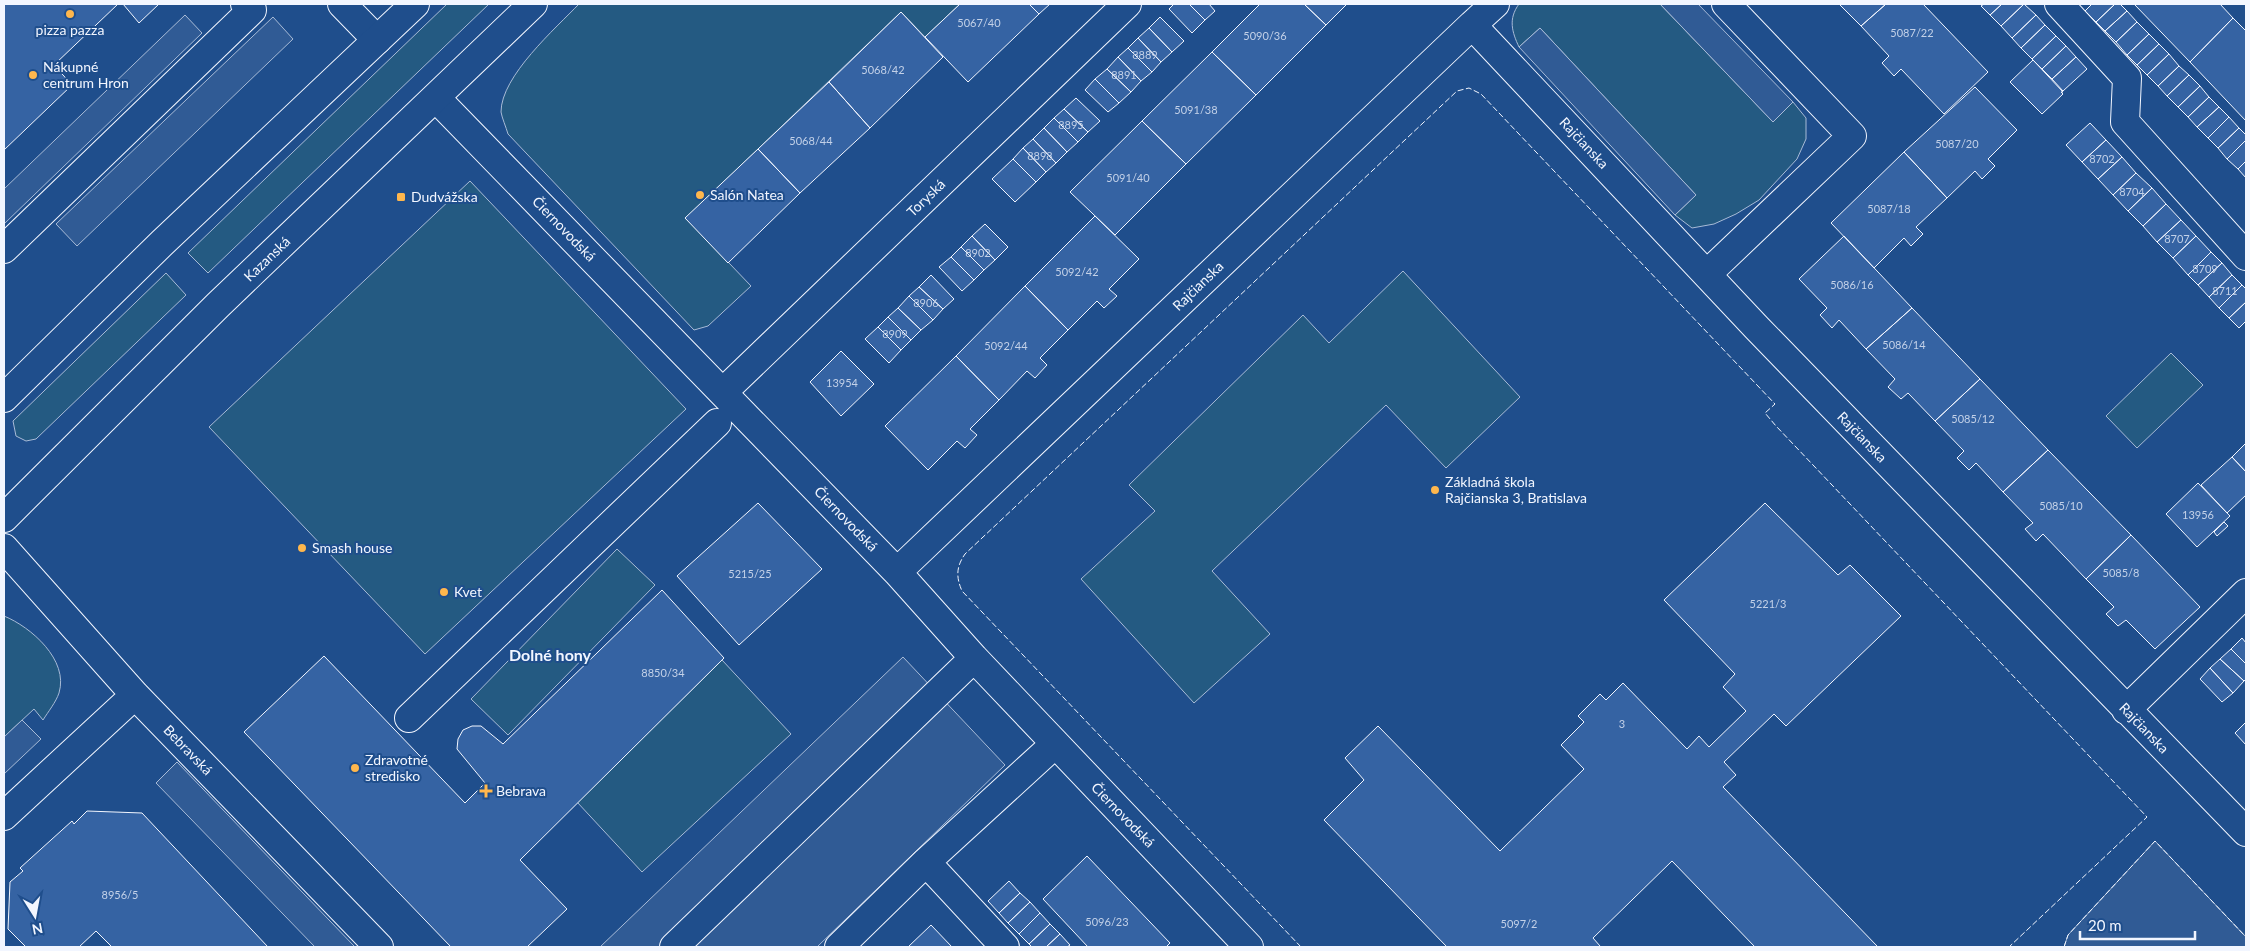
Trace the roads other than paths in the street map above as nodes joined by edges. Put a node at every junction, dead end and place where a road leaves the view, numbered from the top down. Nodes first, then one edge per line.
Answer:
1 (245, 4) edge
2 (342, 4) edge
3 (416, 4) edge
4 (533, 4) edge
5 (1127, 4) edge
6 (1496, 4) edge
7 (1726, 4) edge
8 (2059, 4) edge
9 (1472, 25) junction
10 (377, 40) junction
11 (436, 98) junction
12 (4, 249) edge
13 (2246, 256) edge
14 (1707, 274) junction
15 (723, 392) junction
16 (4, 398) edge
17 (717, 423) dead end
18 (4, 518) edge
19 (4, 548) edge
20 (897, 572) junction
21 (2246, 593) edge
22 (974, 658) junction
23 (135, 695) junction
24 (2126, 710) junction
25 (409, 718) dead end
26 (1055, 744) junction
27 (4, 816) edge
28 (2246, 832) edge
29 (926, 862) junction
30 (378, 947) edge
31 (674, 947) edge
32 (839, 947) edge
33 (1005, 947) edge
34 (1249, 947) edge

1 - 12 street
2 - 10 street
3 - 10 street
4 - 11 street, Kazanská
5 - 15 street, Toryská
6 - 9 street
7 - 14 street
8 - 13 street
9 - 14 street, Rajčianska
9 - 20 street, Rajčianska
10 - 16 street
11 - 15 street, Čiernovodská
11 - 18 street, Kazanská
14 - 24 street, Rajčianska
15 - 20 street, Čiernovodská
17 - 25 street
19 - 23 street, Bebravská
20 - 22 street, Čiernovodská
21 - 24 street
22 - 26 street, Čiernovodská
22 - 31 street
23 - 27 street
23 - 30 street, Bebravská
24 - 28 street, Rajčianska
26 - 29 street
26 - 34 street, Čiernovodská
29 - 32 street
29 - 33 street

